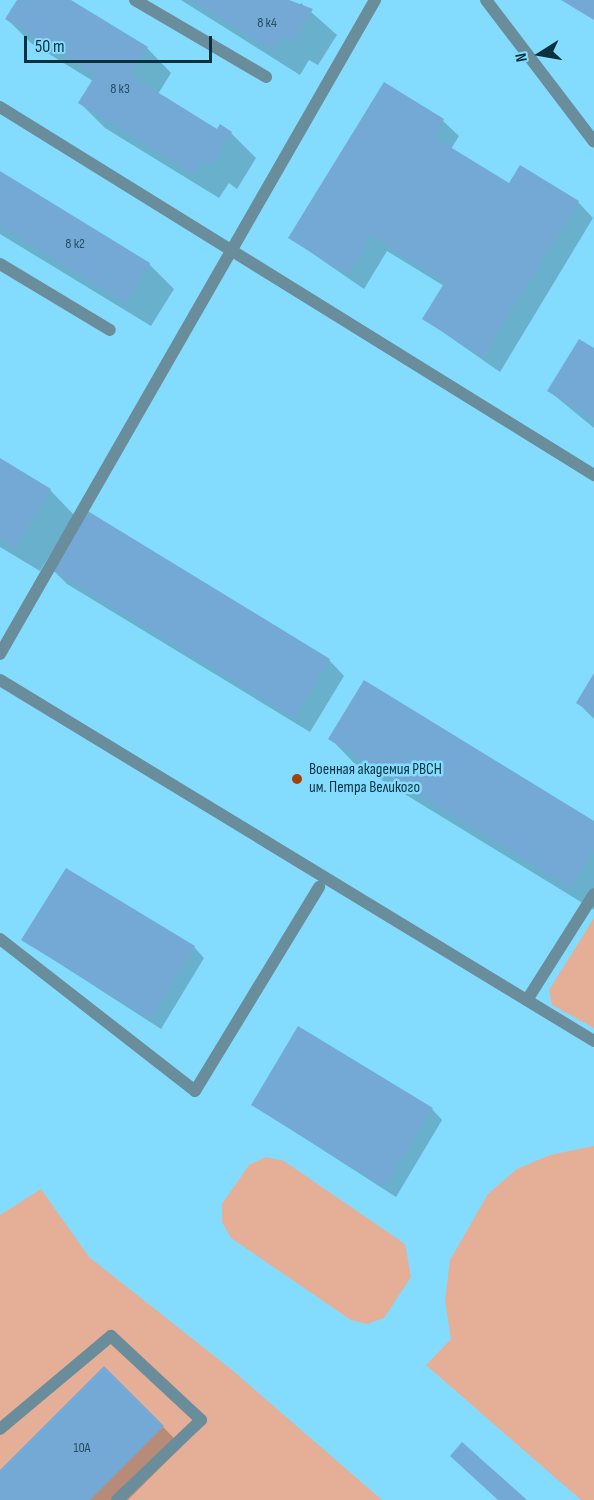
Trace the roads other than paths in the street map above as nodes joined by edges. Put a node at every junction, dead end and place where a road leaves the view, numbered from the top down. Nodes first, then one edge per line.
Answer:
1 (135, 0) edge
2 (375, 0) edge
3 (486, 0) edge
4 (266, 77) dead end
5 (0, 107) edge
6 (594, 142) edge
7 (233, 252) junction
8 (0, 264) edge
9 (110, 330) dead end
10 (594, 475) edge
11 (0, 654) edge
12 (0, 680) edge
13 (319, 887) dead end
14 (594, 894) edge
15 (0, 939) edge
16 (527, 999) junction
17 (594, 1041) edge
18 (0, 1429) edge
19 (117, 1500) edge

1 - 4 lane
2 - 7 lane
3 - 6 lane
5 - 7 lane
7 - 10 lane
7 - 11 lane
8 - 9 lane
12 - 16 lane
13 - 15 lane
14 - 16 lane
16 - 17 lane
18 - 19 lane

